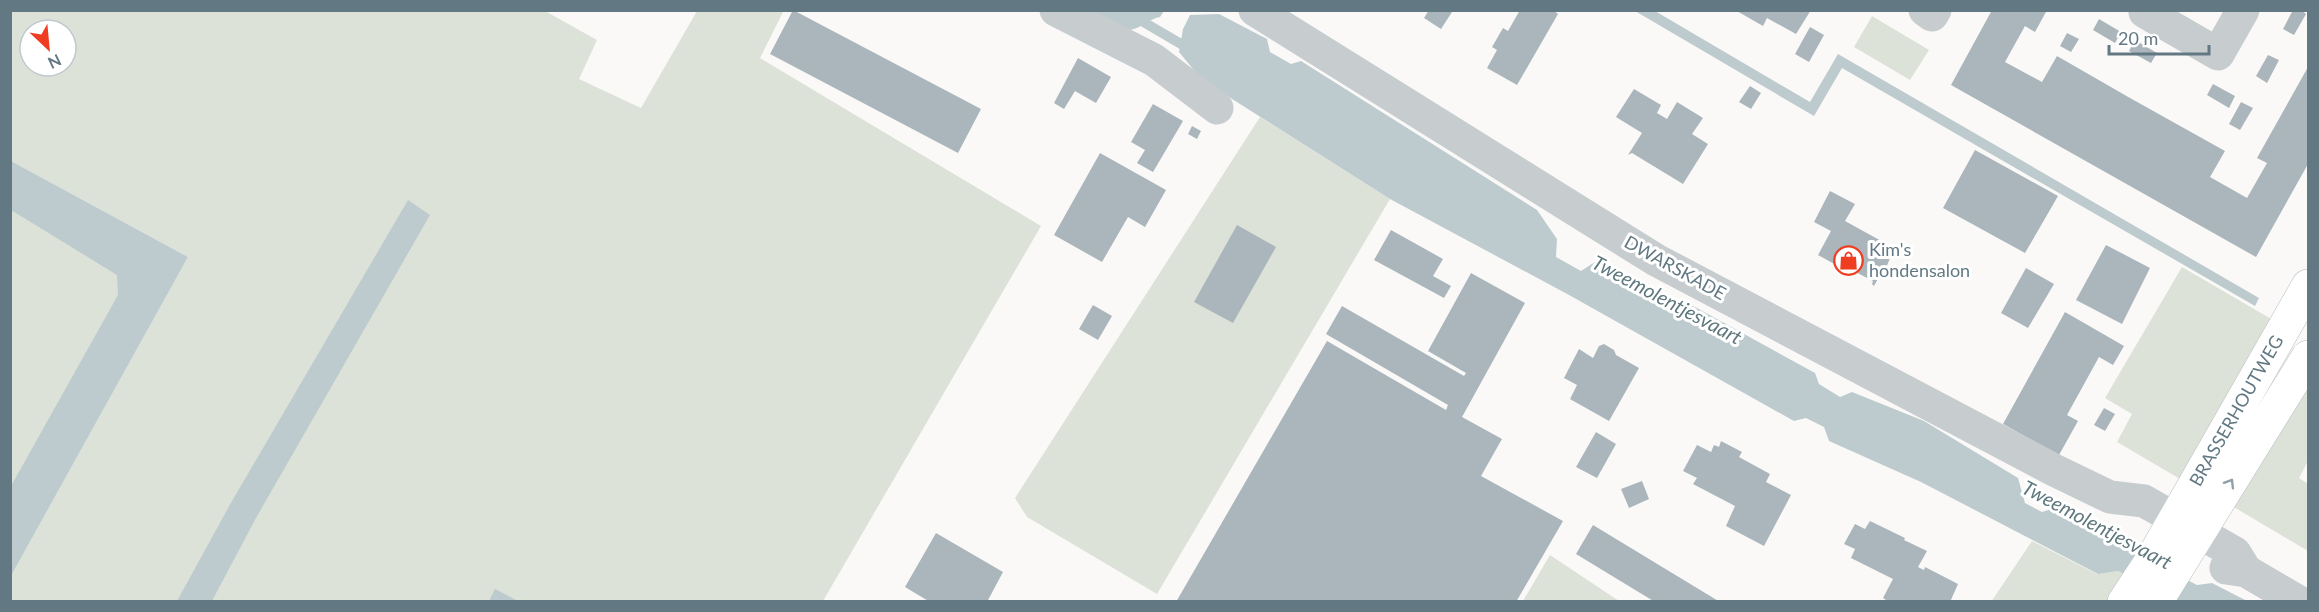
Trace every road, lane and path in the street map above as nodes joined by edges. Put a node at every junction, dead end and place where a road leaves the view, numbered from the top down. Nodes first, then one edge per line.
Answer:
1 (1056, 10) edge
2 (1255, 10) edge
3 (1925, 10) edge
4 (1935, 10) edge
5 (2146, 10) edge
6 (2243, 10) edge
7 (1217, 108) dead end
8 (2308, 286) edge
9 (2308, 357) edge
10 (2163, 565) edge
11 (2299, 602) edge

1 - 7 street
2 - 10 street, DWARSKADE
3 - 4 street
5 - 6 street
8 - 10 main road, BRASSERHOUTWEG
10 -> 9 main road, BRASSERHOUTWEG
10 - 11 street, DWARSKADE

